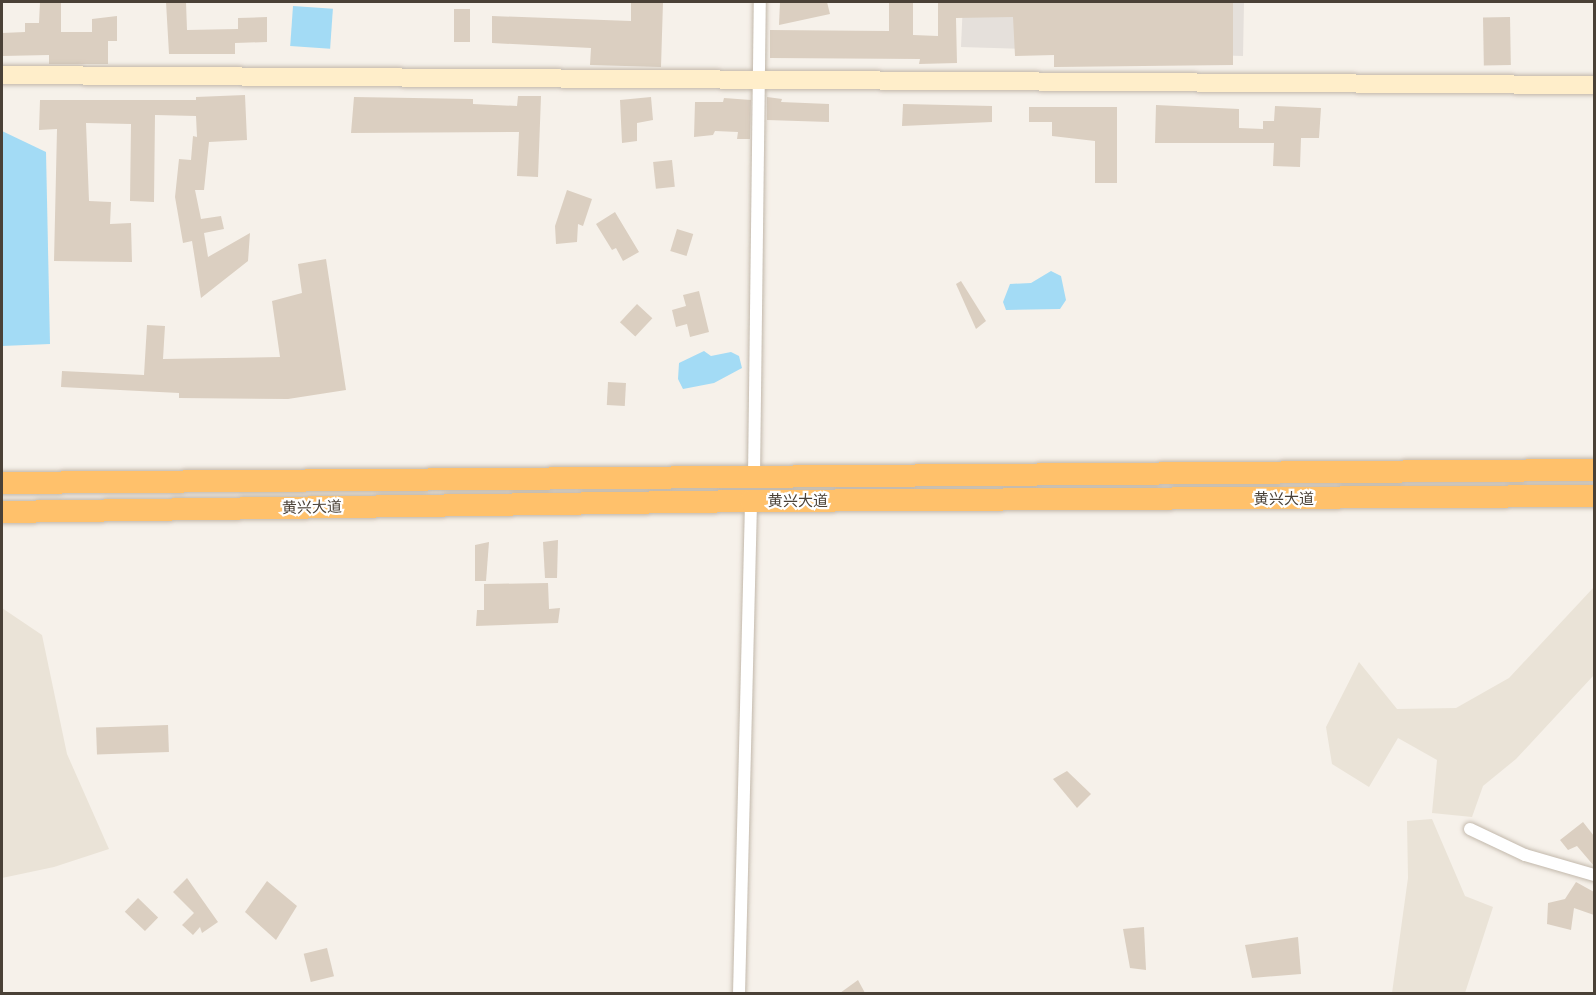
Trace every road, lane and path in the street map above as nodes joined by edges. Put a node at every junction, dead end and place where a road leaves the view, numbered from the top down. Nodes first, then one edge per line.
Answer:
1 (760, 2) edge
2 (2, 75) edge
3 (759, 82) junction
4 (1594, 86) edge
5 (1594, 470) edge
6 (754, 476) junction
7 (2, 483) edge
8 (1594, 496) edge
9 (751, 501) junction
10 (2, 512) edge
11 (1470, 829) dead end
12 (1594, 875) edge
13 (739, 993) edge

1 - 3 street
2 - 3 street
3 - 4 street
3 - 6 street
5 - 6 highway, 黄兴大道
6 - 7 highway, 黄兴大道
8 - 9 highway, 黄兴大道
9 - 10 highway, 黄兴大道
9 - 13 street
11 - 12 street

